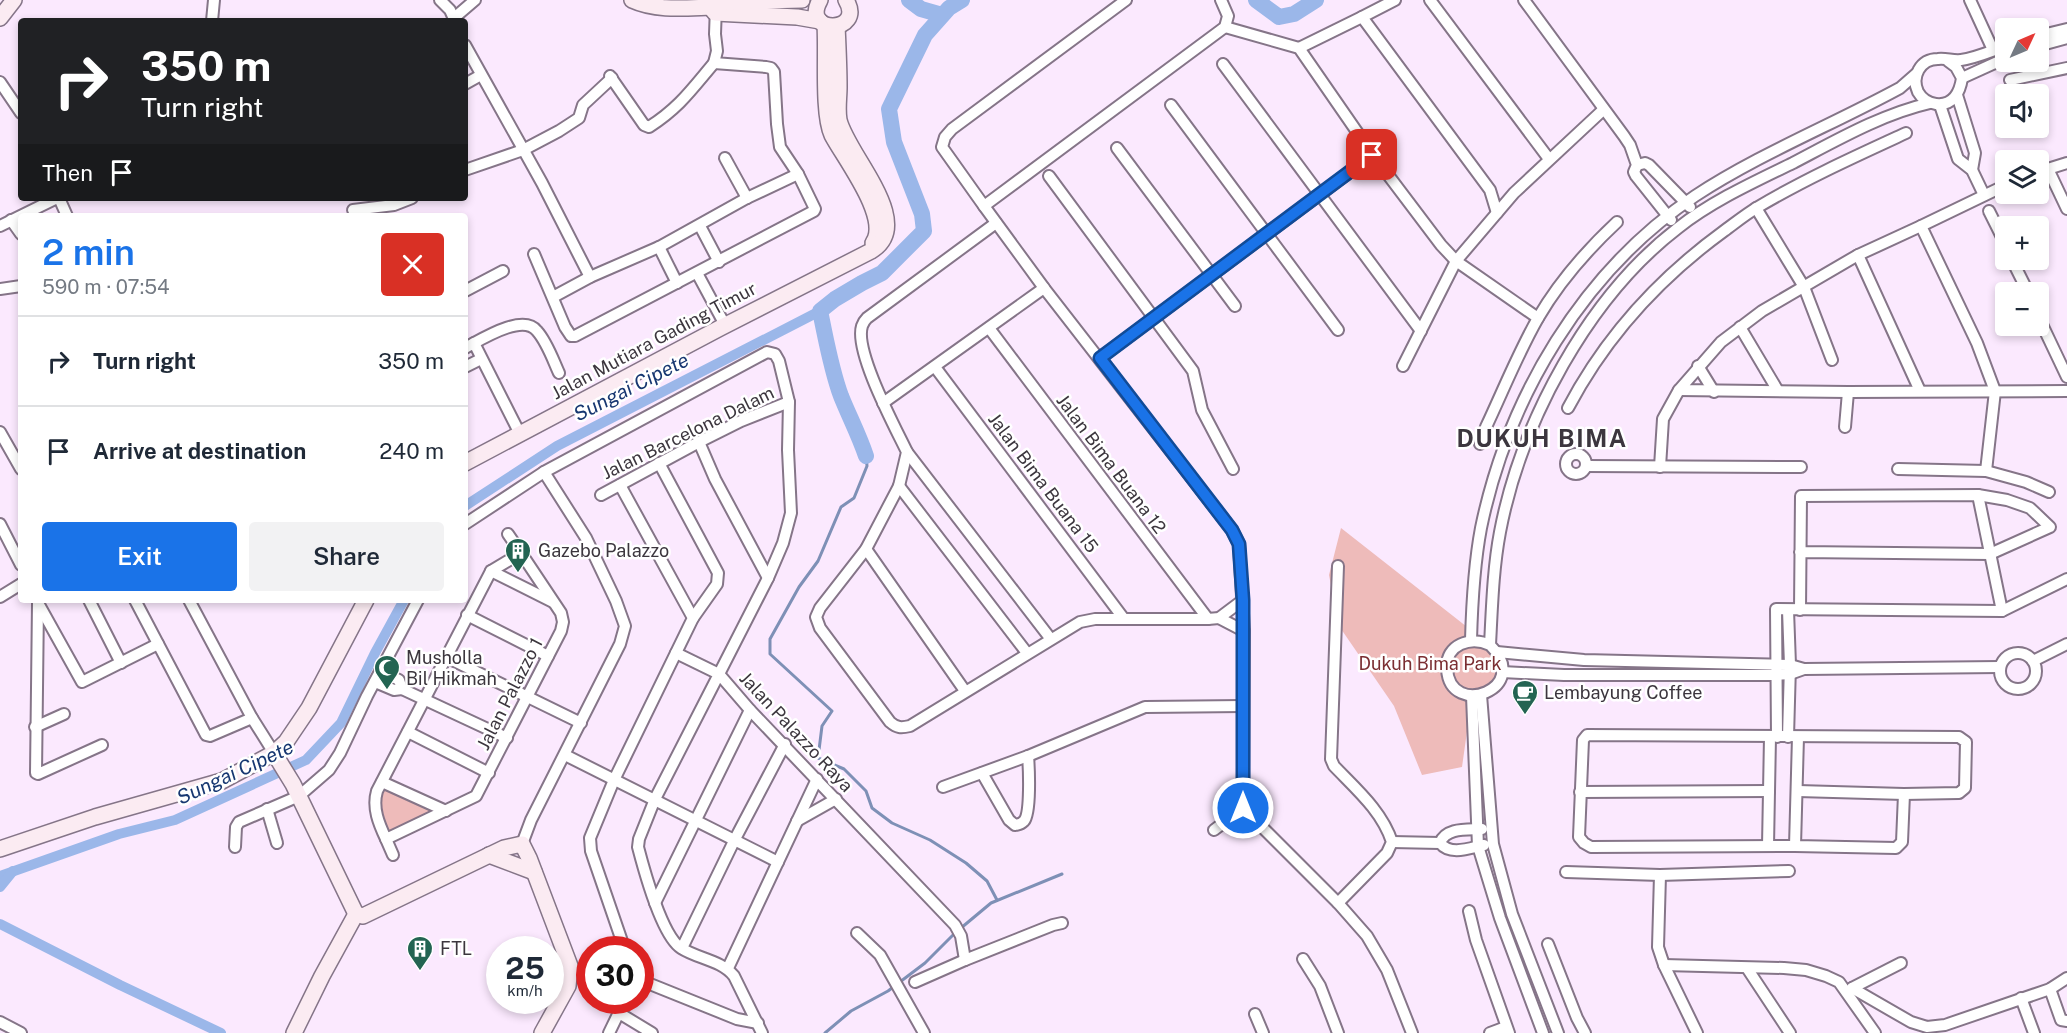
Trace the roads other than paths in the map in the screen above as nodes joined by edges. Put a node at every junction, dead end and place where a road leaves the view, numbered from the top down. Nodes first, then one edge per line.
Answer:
1 (14, 0) edge
2 (214, 0) edge
3 (440, 0) edge
4 (475, 0) edge
5 (632, 0) edge
6 (802, 0) edge
7 (820, 0) edge
8 (846, 0) edge
9 (1126, 0) edge
10 (1221, 0) edge
11 (1395, 0) edge
12 (1430, 0) edge
13 (1524, 0) edge
14 (1970, 0) edge
15 (714, 5) edge
16 (1362, 17) junction
17 (0, 18) edge
18 (212, 18) edge
19 (454, 18) edge
20 (456, 18) edge
21 (827, 24) junction
22 (1225, 27) junction
23 (2067, 29) edge
24 (2049, 33) edge
25 (2067, 38) edge
26 (2049, 43) edge
27 (1299, 48) junction
28 (1993, 50) joint
29 (468, 51) edge
30 (1948, 61) junction
31 (714, 63) junction
32 (1995, 63) edge
33 (1223, 64) dead end
34 (2067, 68) edge
35 (1916, 74) junction
36 (481, 75) junction
37 (1962, 78) junction
38 (2010, 80) dead end
39 (0, 82) edge
40 (468, 82) edge
41 (1957, 95) junction
42 (1935, 104) junction
43 (1172, 105) dead end
44 (18, 109) edge
45 (1603, 110) junction
46 (1906, 133) dead end
47 (1117, 148) dead end
48 (523, 150) junction
49 (1372, 155) junction
50 (725, 158) dead end
51 (1549, 159) junction
52 (2067, 163) edge
53 (1637, 165) junction
54 (468, 169) edge
55 (2049, 169) edge
56 (1972, 170) junction
57 (798, 174) junction
58 (1049, 176) dead end
59 (2049, 180) edge
60 (1995, 190) edge
61 (1320, 194) junction
62 (1984, 195) junction
63 (747, 198) junction
64 (52, 201) edge
65 (404, 201) edge
66 (1687, 202) junction
67 (984, 206) junction
68 (1756, 208) junction
69 (2067, 209) edge
70 (353, 210) dead end
71 (1989, 211) dead end
72 (26, 213) edge
73 (1497, 213) junction
74 (1667, 216) junction
75 (1695, 216) junction
76 (18, 217) edge
77 (11, 220) junction
78 (1617, 222) dead end
79 (996, 223) junction
80 (1995, 223) edge
81 (0, 226) edge
82 (700, 226) junction
83 (1921, 226) junction
84 (1677, 228) junction
85 (18, 230) edge
86 (1266, 234) junction
87 (659, 247) junction
88 (534, 254) dead end
89 (1858, 255) junction
90 (1456, 261) junction
91 (719, 262) junction
92 (503, 271) dead end
93 (697, 273) junction
94 (1212, 274) junction
95 (590, 277) junction
96 (677, 283) junction
97 (18, 286) edge
98 (1804, 286) junction
99 (1044, 288) junction
100 (0, 289) edge
101 (468, 289) edge
102 (553, 297) junction
103 (1235, 306) dead end
104 (1539, 318) junction
105 (1152, 319) junction
106 (725, 325) junction
107 (1740, 327) junction
108 (988, 328) junction
109 (1338, 330) dead end
110 (1421, 331) junction
111 (2048, 336) edge
112 (469, 345) edge
113 (1100, 358) junction
114 (481, 359) junction
115 (1832, 360) dead end
116 (468, 366) edge
117 (1403, 366) dead end
118 (1698, 366) junction
119 (935, 367) junction
120 (559, 373) dead end
121 (2067, 376) edge
122 (1679, 390) junction
123 (1995, 390) junction
124 (1778, 391) junction
125 (1920, 391) junction
126 (2067, 391) edge
127 (1714, 392) junction
128 (1848, 392) junction
129 (789, 402) junction
130 (883, 404) junction
131 (1568, 408) dead end
132 (1845, 427) dead end
133 (0, 432) edge
134 (520, 434) junction
135 (699, 442) junction
136 (1480, 444) dead end
137 (907, 452) junction
138 (468, 461) edge
139 (659, 463) junction
140 (18, 465) edge
141 (1586, 466) dead end
142 (1660, 467) junction
143 (1801, 467) dead end
144 (1233, 469) dead end
145 (1898, 469) dead end
146 (1986, 471) junction
147 (544, 472) junction
148 (1494, 474) junction
149 (1514, 478) junction
150 (620, 484) junction
151 (899, 486) junction
152 (2049, 492) dead end
153 (601, 495) dead end
154 (1978, 495) junction
155 (468, 522) edge
156 (0, 524) edge
157 (508, 534) dead end
158 (866, 549) junction
159 (1800, 552) junction
160 (521, 553) junction
161 (1990, 554) junction
162 (18, 559) edge
163 (1338, 566) dead end
164 (491, 571) junction
165 (768, 578) junction
166 (2067, 579) edge
167 (18, 586) edge
168 (0, 597) edge
169 (1243, 600) junction
170 (554, 602) junction
171 (37, 603) edge
172 (38, 603) edge
173 (91, 603) edge
174 (137, 603) edge
175 (192, 603) edge
176 (364, 603) edge
177 (416, 603) edge
178 (1794, 610) junction
179 (2001, 611) junction
180 (467, 615) junction
181 (693, 618) junction
182 (1124, 619) junction
183 (1213, 619) junction
184 (1244, 631) junction
185 (1050, 638) junction
186 (1471, 640) junction
187 (158, 644) junction
188 (2067, 644) edge
189 (1493, 649) junction
190 (676, 653) junction
191 (1027, 653) junction
192 (548, 656) junction
193 (446, 657) junction
194 (1584, 660) junction
195 (2033, 661) junction
196 (121, 663) junction
197 (2000, 667) junction
198 (1790, 669) junction
199 (1775, 670) junction
200 (380, 671) junction
201 (1502, 672) junction
202 (719, 674) junction
203 (1584, 675) junction
204 (375, 681) junction
205 (402, 689) junction
206 (965, 692) junction
207 (1476, 696) junction
208 (528, 697) junction
209 (424, 699) junction
210 (1243, 706) junction
211 (750, 710) junction
212 (64, 714) dead end
213 (252, 718) junction
214 (581, 723) junction
215 (35, 727) junction
216 (408, 732) junction
217 (1783, 737) junction
218 (507, 738) junction
219 (785, 744) junction
220 (102, 745) dead end
221 (565, 755) junction
222 (277, 756) junction
223 (1028, 756) junction
224 (489, 773) junction
225 (982, 773) junction
226 (817, 779) junction
227 (614, 780) junction
228 (382, 782) junction
229 (943, 787) dead end
230 (296, 790) junction
231 (1798, 790) junction
232 (1769, 791) junction
233 (1580, 792) junction
234 (1904, 794) junction
235 (836, 799) junction
236 (655, 800) junction
237 (1243, 808) junction
238 (267, 809) junction
239 (446, 812) junction
240 (696, 819) junction
241 (797, 821) junction
242 (1492, 828) junction
243 (1477, 829) junction
244 (1214, 830) dead end
245 (386, 839) junction
246 (735, 839) junction
247 (1392, 842) junction
248 (277, 843) dead end
249 (1440, 843) junction
250 (522, 844) junction
251 (1493, 844) junction
252 (1478, 846) junction
253 (1768, 846) junction
254 (1795, 846) junction
255 (235, 847) dead end
256 (0, 849) edge
257 (393, 855) dead end
258 (489, 855) junction
259 (778, 862) junction
260 (1789, 871) dead end
261 (534, 872) junction
262 (1566, 872) dead end
263 (1660, 875) junction
264 (655, 903) junction
265 (1338, 903) junction
266 (1469, 911) dead end
267 (356, 914) junction
268 (1062, 923) dead end
269 (857, 933) dead end
270 (620, 936) edge
271 (1548, 944) dead end
272 (682, 948) junction
273 (1303, 959) dead end
274 (965, 960) junction
275 (1901, 963) dead end
276 (1664, 965) junction
277 (728, 968) junction
278 (1747, 968) junction
279 (2067, 978) edge
280 (915, 982) dead end
281 (654, 986) edge
282 (2050, 989) junction
283 (2021, 998) junction
284 (618, 1014) edge
285 (621, 1014) edge
286 (1255, 1014) dead end
287 (2067, 1021) edge
288 (0, 1022) edge
289 (760, 1028) edge
290 (1945, 1029) edge
291 (1507, 1030) edge
292 (21, 1033) edge
293 (294, 1033) edge
294 (542, 1033) edge
295 (609, 1033) edge
296 (652, 1033) edge
297 (924, 1033) edge
298 (1263, 1033) edge
299 (1338, 1033) edge
300 (1412, 1033) edge
301 (1490, 1033) edge
302 (1543, 1033) edge
303 (1558, 1033) edge
304 (1586, 1033) edge
305 (1697, 1033) edge
306 (1790, 1033) edge
307 (1875, 1033) edge
308 (2034, 1033) edge

1 - 17 main road
2 - 18 street
3 - 19 street
4 - 20 street
5 - 15 main road
6 - 15 main road
7 - 21 main road, Jalan Mutiara Gading Timur
8 - 21 main road
9 - 67 street
10 - 22 street
11 - 16 street
12 - 51 street
13 - 45 street
14 - 28 street
15 - 21 main road
15 - 31 street
16 - 27 street
16 - 73 street
21 - 106 main road, Jalan Mutiara Gading Timur
22 - 27 street
22 - 67 street
23 - 24 street
25 - 26 street
27 - 49 street
28 - 30 street
29 - 36 street
30 - 35 street
30 - 37 street
31 - 48 street
31 - 57 street
32 - 37 street
33 - 61 street
34 - 38 street
35 - 42 street
35 - 66 street
36 - 40 street
36 - 48 street
37 - 41 street
39 - 44 street
41 - 42 street
41 - 56 street
42 - 56 street
42 - 75 street
43 - 86 street
45 - 51 street
45 - 53 street
46 - 68 street
47 - 94 street
48 - 54 street
48 - 95 street
49 - 61 street
49 - 90 street
50 - 63 street
51 - 73 street
52 - 55 street
53 - 66 street
53 - 74 street
56 - 62 street
57 - 63 street
57 - 91 street
58 - 105 street
59 - 69 street
60 - 62 street
61 - 86 street
61 - 110 street
62 - 83 street
63 - 82 street
64 - 72 street
65 - 70 street
66 - 74 street
66 - 75 street
67 - 79 street
68 - 98 street
68 - 131 street
71 - 80 street
73 - 90 street
74 - 84 street
74 - 148 street
75 - 84 street
76 - 77 street
77 - 81 street
77 - 85 street
78 - 104 street
79 - 99 street
79 - 130 street
82 - 87 street
82 - 91 street
83 - 89 street
83 - 123 street
84 - 149 street
86 - 94 street
86 - 109 street
87 - 95 street
87 - 96 street
88 - 102 street
89 - 98 street
89 - 125 street
90 - 104 street
90 - 110 street
91 - 93 street
92 - 101 street
93 - 96 street
93 - 106 street
94 - 103 street
94 - 105 street
95 - 102 street
96 - 102 street
97 - 100 street
98 - 107 street
98 - 115 street
99 - 108 street
99 - 113 street
104 - 136 street
105 - 113 street
105 - 144 street
106 - 134 main road, Jalan Mutiara Gading Timur
107 - 118 street
107 - 124 street
108 - 119 street
108 - 183 street, Jalan Bima Buana 12
110 - 117 street
111 - 121 street
112 - 114 street
112 - 120 street
113 - 169 street
114 - 116 street
114 - 134 street
118 - 122 street
118 - 127 street
119 - 130 street
119 - 182 street, Jalan Bima Buana 15
122 - 127 street
122 - 142 street
123 - 125 street
123 - 126 street
123 - 146 street
124 - 127 street
124 - 128 street
125 - 128 street
128 - 132 street
129 - 135 street, Jalan Barcelona Dalam
129 - 147 street, Jalan Palazzo Raya
129 - 165 street, Jalan Palazzo Raya
130 - 137 street
133 - 140 street
134 - 138 main road, Jalan Mutiara Gading Timur
135 - 139 street, Jalan Barcelona Dalam
135 - 165 street
137 - 151 street
137 - 185 street
139 - 150 street, Jalan Barcelona Dalam
139 - 181 street
141 - 142 street
142 - 143 street
145 - 146 street
146 - 152 street
147 - 155 street, Jalan Palazzo Raya
147 - 214 street
148 - 149 street
148 - 186 street
149 - 189 street
150 - 153 street, Jalan Barcelona Dalam
150 - 181 street
151 - 158 street
151 - 191 street
154 - 159 street
154 - 161 street
154 - 161 street
156 - 162 street
157 - 160 street, Jalan Palazzo 1
158 - 206 street
158 - 206 street
159 - 161 street
159 - 178 street
160 - 164 street
160 - 170 street, Jalan Palazzo 1
161 - 179 street
163 - 247 street
164 - 170 street
164 - 180 street
165 - 202 street, Jalan Palazzo Raya
166 - 179 street
167 - 168 street
169 - 183 street
169 - 184 street
170 - 192 street, Jalan Palazzo 1
171 - 215 street
172 - 196 street
173 - 196 street
174 - 187 street
175 - 213 street
176 - 222 main road
177 - 200 street
178 - 179 street
178 - 198 street
178 - 199 street
180 - 192 street
180 - 193 street
181 - 190 street
182 - 183 street
182 - 185 street
183 - 184 street
184 - 210 street
185 - 191 street
186 - 189 street
186 - 207 street
187 - 196 street
187 - 213 street
188 - 195 street
189 - 194 street
189 - 201 street
190 - 202 street
190 - 227 street
191 - 206 street
192 - 208 street, Jalan Palazzo 1
193 - 208 street
193 - 209 street
194 - 199 street
194 - 203 street
195 - 197 street
195 - 197 street
197 - 198 street
198 - 199 street
198 - 217 street
199 - 203 street
199 - 217 street
200 - 204 street
200 - 205 street
201 - 203 street
201 - 207 street
202 - 211 street, Jalan Palazzo Raya
202 - 236 street
204 - 205 street
204 - 230 street
205 - 209 street
207 - 242 street
207 - 243 street
208 - 214 street
208 - 218 street, Jalan Palazzo 1
209 - 216 street
209 - 218 street
210 - 223 street
210 - 237 street
211 - 219 street, Jalan Palazzo Raya
211 - 240 street
212 - 215 street
213 - 222 street
214 - 221 street
215 - 220 street
216 - 224 street
216 - 228 street
217 - 231 street
217 - 232 street
217 - 233 street
217 - 234 street
218 - 224 street, Jalan Palazzo 1
219 - 226 street, Jalan Palazzo Raya
219 - 246 street
221 - 227 street
221 - 250 street
222 - 230 main road
222 - 256 main road
223 - 225 street
223 - 225 street
224 - 239 street, Jalan Palazzo 1
225 - 229 street
226 - 235 street, Jalan Palazzo Raya
226 - 241 street
227 - 236 street
227 - 270 street
228 - 239 street
228 - 245 street
230 - 238 street
230 - 267 main road
231 - 234 street
231 - 254 street
232 - 233 street
232 - 253 street
233 - 253 street
234 - 254 street
235 - 241 street
235 - 274 street, Jalan Palazzo Raya
236 - 240 street
236 - 264 street
237 - 244 street
237 - 265 street
238 - 248 street
238 - 255 street
239 - 245 street, Jalan Palazzo 1
240 - 246 street
240 - 264 street
241 - 259 street
242 - 243 street
242 - 251 street
243 - 249 street
243 - 252 street
245 - 257 street
246 - 259 street
246 - 272 street
247 - 249 street
247 - 265 street
249 - 252 street
250 - 258 main road
250 - 261 main road
251 - 252 street
251 - 303 street
252 - 302 street
253 - 254 street
258 - 261 main road
258 - 267 main road
259 - 277 street
260 - 263 street
261 - 294 main road
262 - 263 street
263 - 276 street
264 - 272 street
265 - 300 street
266 - 291 street
267 - 293 main road
268 - 274 street
269 - 297 street
271 - 304 street
272 - 277 street
273 - 299 street
274 - 280 street
275 - 290 street
276 - 278 street
276 - 305 street
277 - 289 street
278 - 306 street
278 - 307 street
279 - 282 street
281 - 289 street
282 - 283 street
282 - 287 street
283 - 290 street
283 - 308 street
284 - 295 street
285 - 296 street
286 - 298 street
288 - 292 street
291 - 301 street

